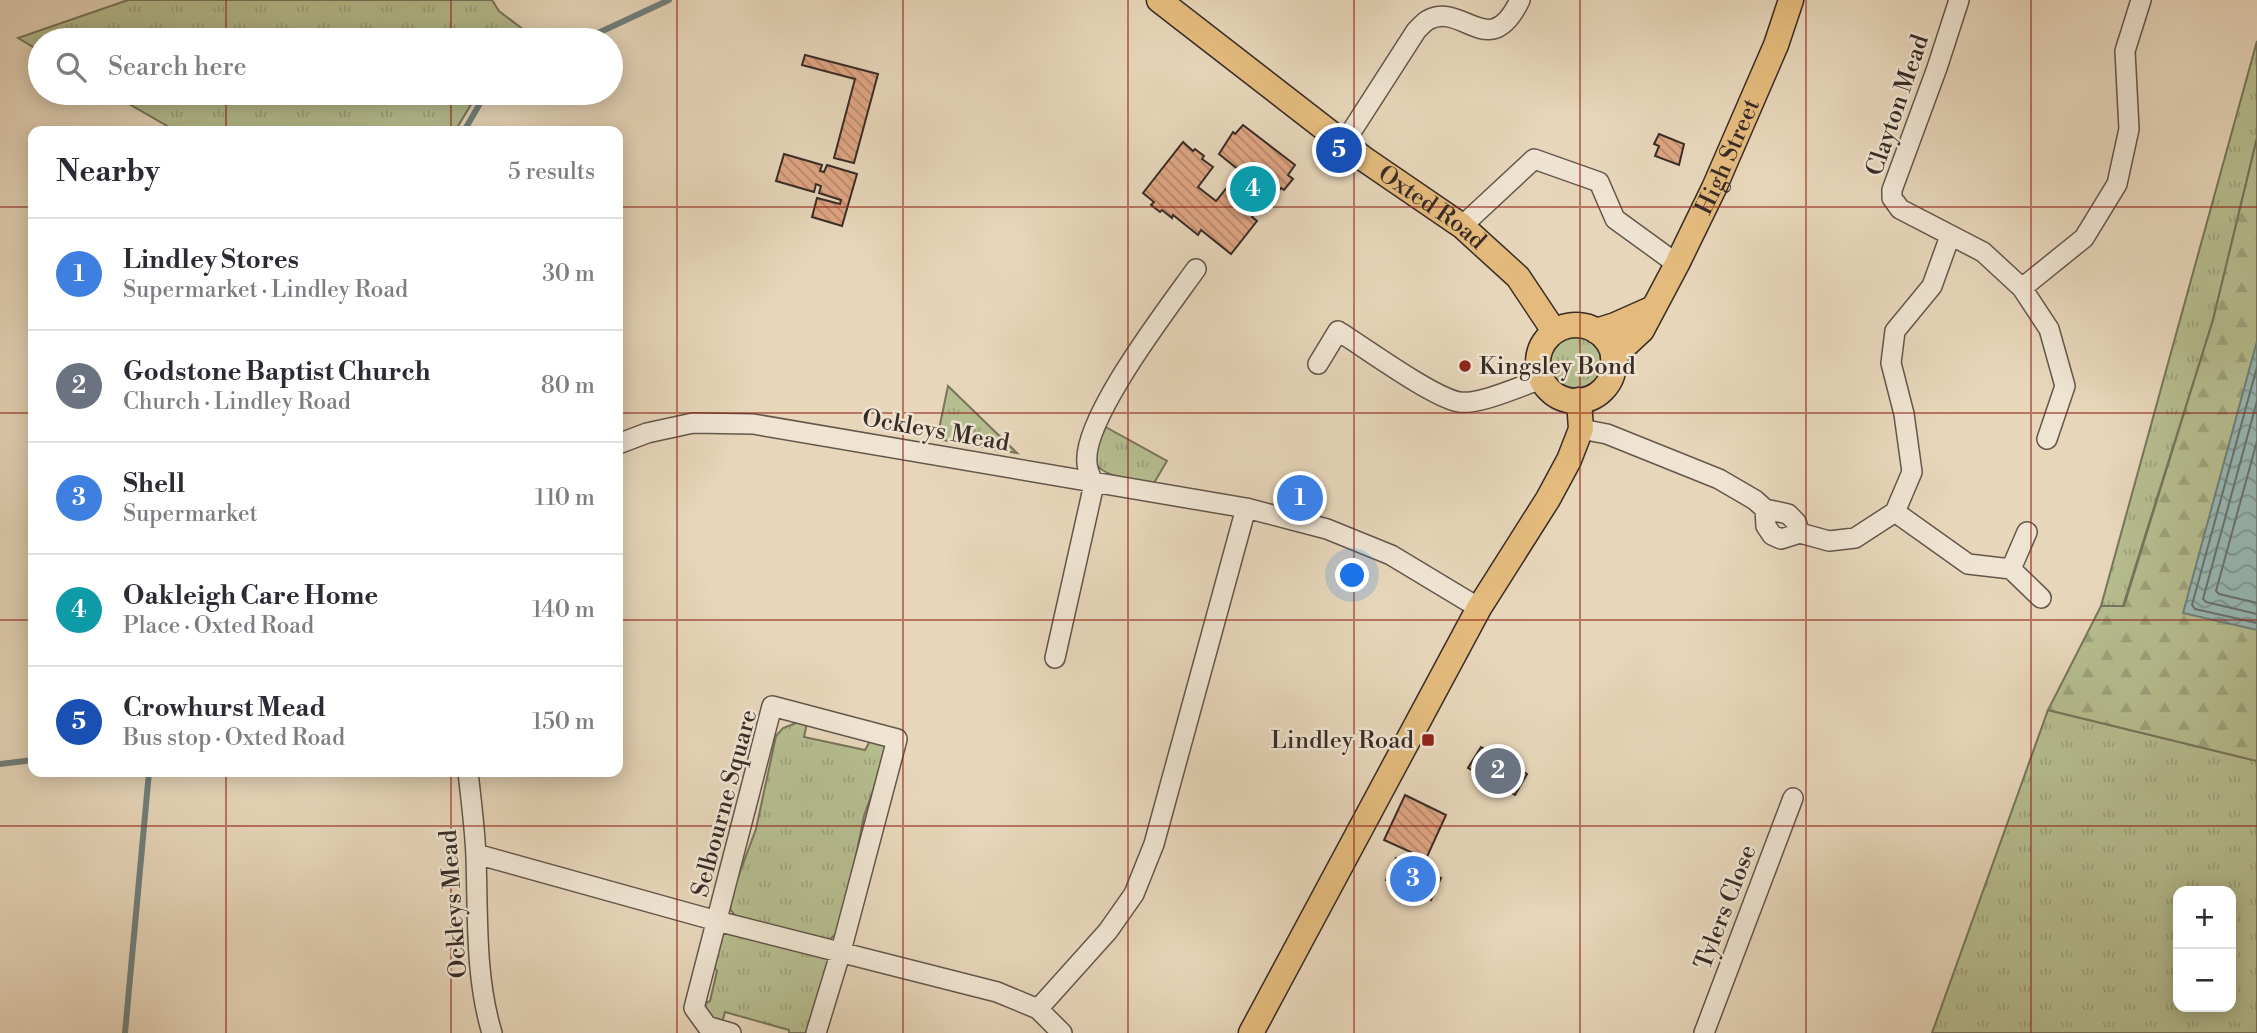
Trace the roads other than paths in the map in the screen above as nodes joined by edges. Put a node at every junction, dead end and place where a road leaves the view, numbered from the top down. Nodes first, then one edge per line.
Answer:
1 (1159, 0) edge
2 (1520, 0) edge
3 (1791, 0) edge
4 (1959, 0) edge
5 (2141, 0) edge
6 (1344, 143) junction
7 (1462, 226) junction
8 (1950, 236) junction
9 (1677, 264) junction
10 (1196, 268) dead end
11 (2022, 288) junction
12 (1651, 309) junction
13 (1555, 331) junction
14 (1595, 331) junction
15 (1613, 358) junction
16 (1318, 364) dead end
17 (1542, 379) junction
18 (1579, 400) junction
19 (1581, 429) junction
20 (2048, 439) dead end
21 (623, 442) edge
22 (1094, 484) junction
23 (1246, 508) junction
24 (1895, 512) junction
25 (2027, 531) dead end
26 (2011, 569) junction
27 (2041, 598) dead end
28 (1479, 608) junction
29 (1055, 658) dead end
30 (468, 777) edge
31 (1793, 797) dead end
32 (476, 854) junction
33 (717, 920) junction
34 (841, 951) junction
35 (1038, 1009) junction
36 (492, 1033) edge
37 (731, 1033) edge
38 (816, 1033) edge
39 (1062, 1033) edge
40 (1251, 1033) edge
41 (1704, 1033) edge

1 - 6 main road, Oxted Road
2 - 6 street
3 - 9 main road, High Street
4 - 8 street, Clayton Mead
5 - 11 street
6 - 7 main road, Oxted Road
7 - 9 street
7 - 13 main road, Oxted Road
8 - 11 street, Clayton Mead
8 - 24 street
9 - 12 main road, High Street
10 - 22 street
11 - 20 street, Clayton Mead
12 - 14 main road
12 - 15 main road, High Street
13 - 14 main road
13 - 17 main road
14 - 15 main road
15 - 18 main road
16 - 17 street
17 - 18 main road
18 - 19 main road
19 - 24 street
19 - 28 main road
21 - 22 street, Ockleys Mead
22 - 23 street, Ockleys Mead
22 - 29 street
23 - 28 street
23 - 35 street
24 - 26 street
25 - 26 street
26 - 27 street
28 - 40 main road
30 - 32 street, Ockleys Mead
31 - 41 street, Tylers Close
32 - 33 street, Selbourne Square
32 - 36 street, Ockleys Mead
33 - 34 street, Selbourne Square
33 - 34 street, Selbourne Square
33 - 37 street, Selbourne Square
34 - 35 street, Selbourne Square
34 - 38 street, Selbourne Square
35 - 39 street

